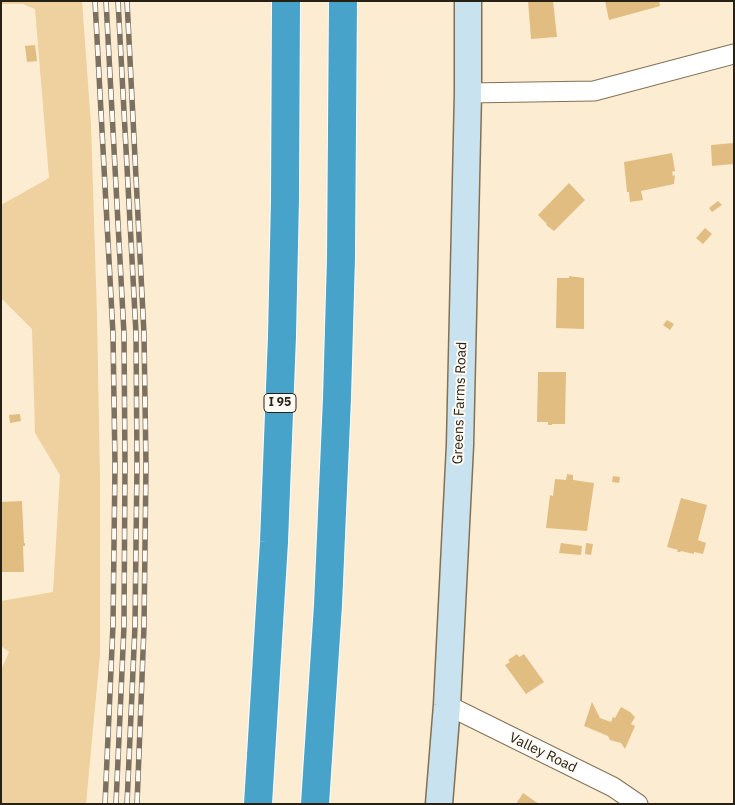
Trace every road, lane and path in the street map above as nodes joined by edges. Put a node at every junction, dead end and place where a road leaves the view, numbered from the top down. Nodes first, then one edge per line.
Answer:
1 (286, 1) edge
2 (343, 1) edge
3 (468, 1) edge
4 (734, 54) edge
5 (468, 92) junction
6 (447, 705) junction
7 (258, 804) edge
8 (315, 804) edge
9 (439, 804) edge
10 (638, 804) edge

1 - 7 highway, I 95
2 - 8 highway
3 - 5 main road, Greens Farms Road
4 - 5 street
5 - 6 main road, Greens Farms Road
6 - 9 main road, Greens Farms Road
6 - 10 street, Valley Road

